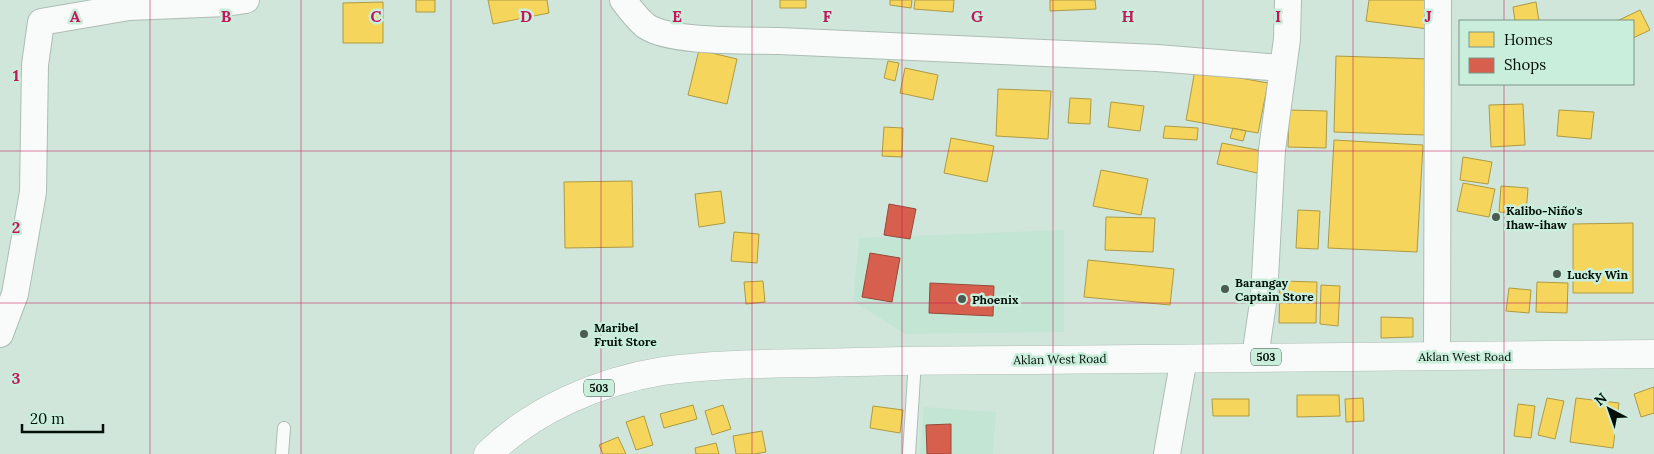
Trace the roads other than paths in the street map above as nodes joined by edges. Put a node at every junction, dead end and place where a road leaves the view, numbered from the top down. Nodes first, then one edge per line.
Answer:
1 (246, 0) edge
2 (623, 0) edge
3 (1288, 0) edge
4 (1438, 0) edge
5 (40, 11) edge
6 (1282, 68) junction
7 (0, 334) edge
8 (1654, 354) edge
9 (1437, 356) junction
10 (1255, 357) junction
11 (1184, 358) junction
12 (915, 361) junction
13 (284, 428) dead end
14 (282, 454) edge
15 (488, 454) edge
16 (909, 454) edge
17 (1167, 454) edge

1 - 5 street
2 - 6 street
3 - 6 street
4 - 9 street
5 - 7 street
6 - 10 street
8 - 9 main road, Aklan West Road / 503
9 - 10 main road, Aklan West Road / 503
10 - 11 main road, Aklan West Road / 503
11 - 12 main road, Aklan West Road / 503
11 - 17 street
12 - 15 main road, Aklan West Road / 503
12 - 16 lane
13 - 14 lane

